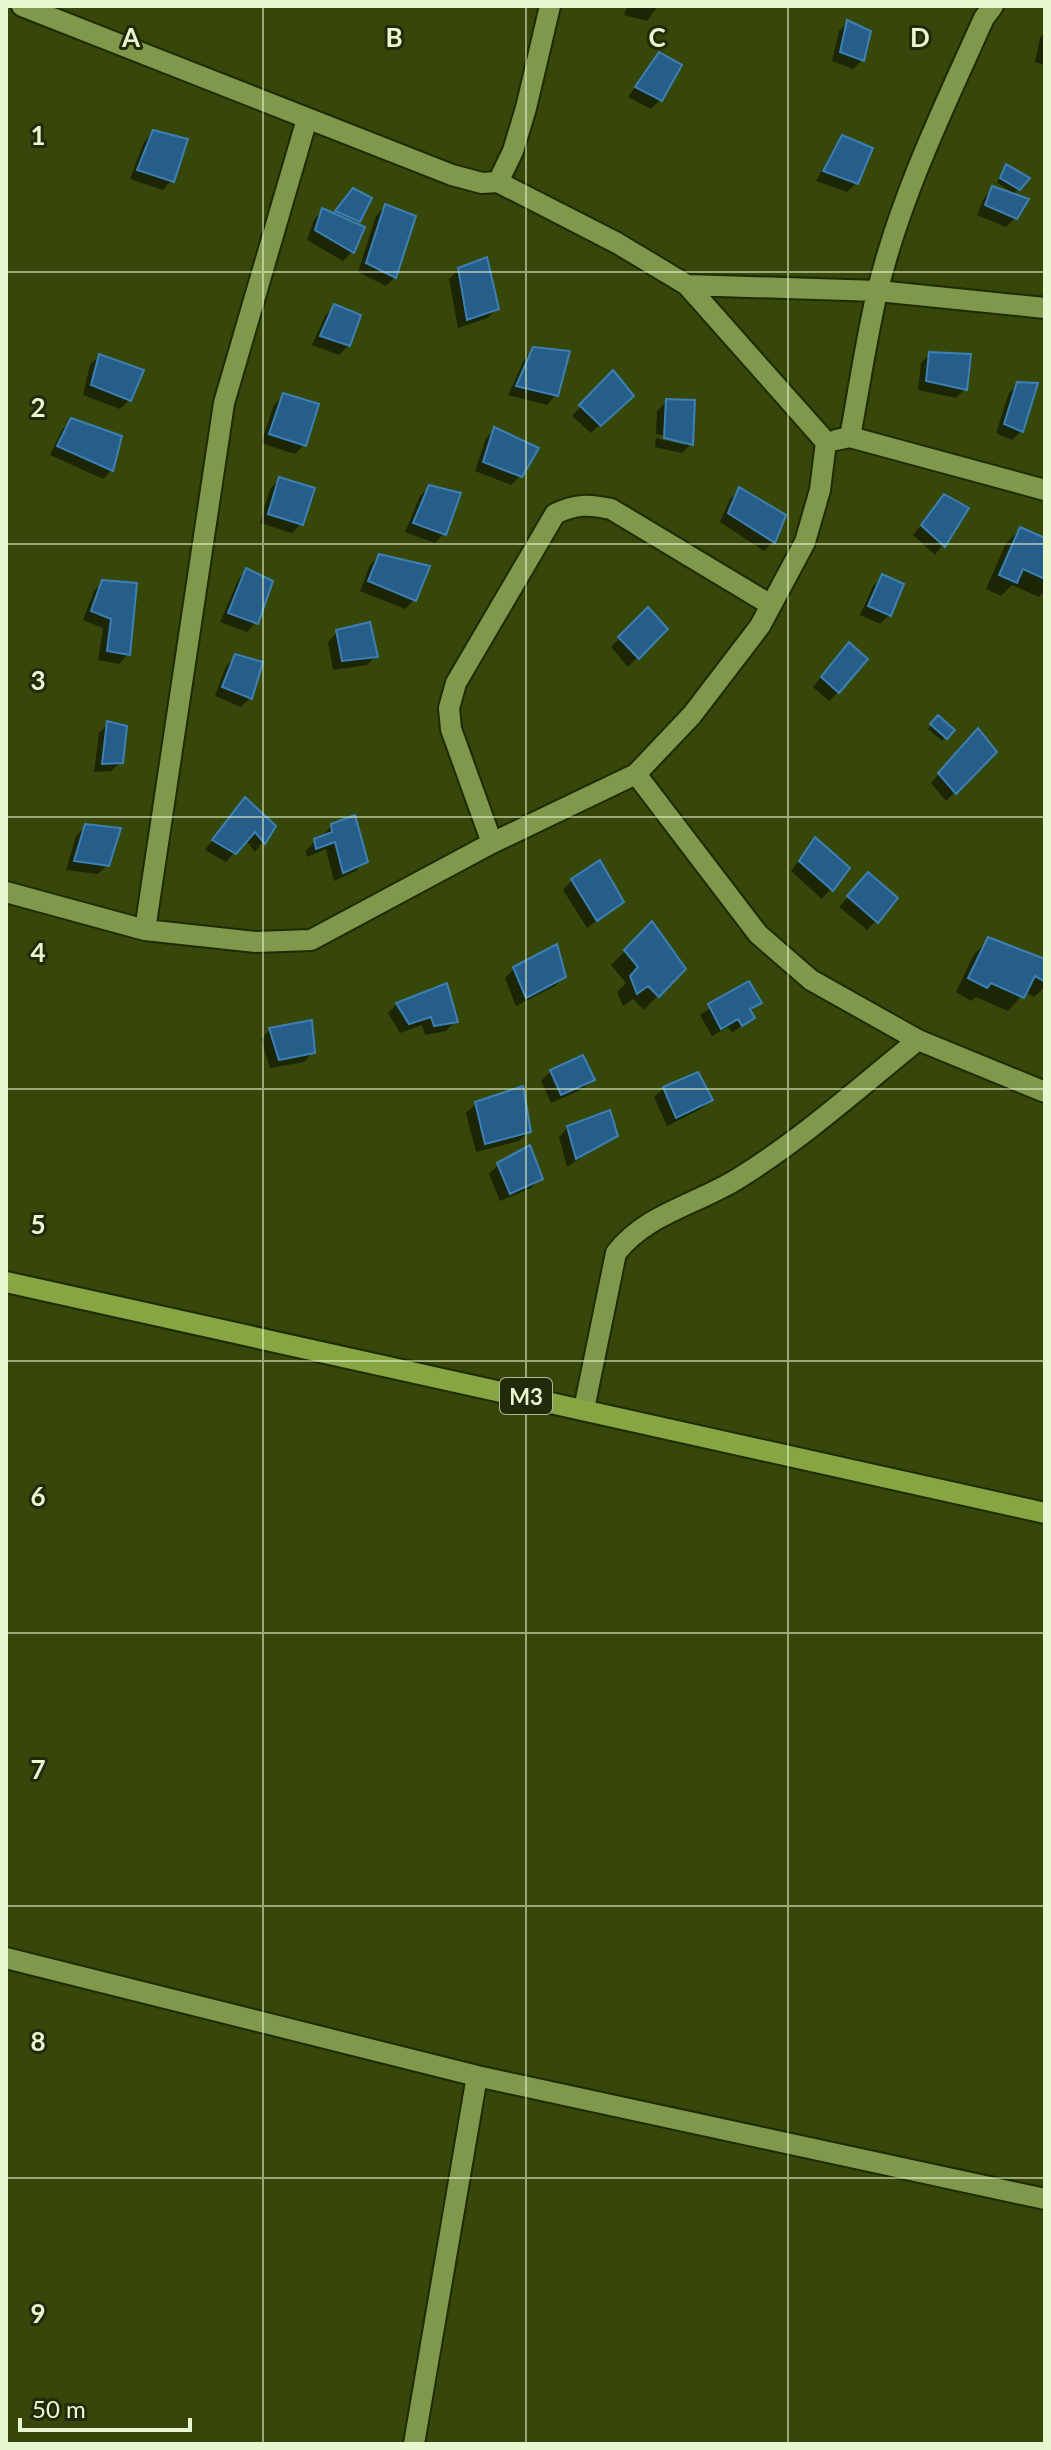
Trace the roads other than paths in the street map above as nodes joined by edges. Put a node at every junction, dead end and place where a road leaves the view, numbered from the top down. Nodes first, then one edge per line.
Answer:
1 (22, 6) edge
2 (550, 6) edge
3 (993, 6) edge
4 (307, 119) junction
5 (498, 182) junction
6 (687, 285) junction
7 (878, 291) junction
8 (1045, 308) edge
9 (850, 437) junction
10 (826, 442) junction
11 (1045, 490) edge
12 (771, 605) junction
13 (636, 774) junction
14 (492, 843) junction
15 (6, 892) edge
16 (145, 930) junction
17 (918, 1040) junction
18 (1045, 1092) edge
19 (6, 1282) edge
20 (584, 1409) junction
21 (1045, 1513) edge
22 (6, 1958) edge
23 (477, 2076) junction
24 (1045, 2199) edge
25 (414, 2444) edge

1 - 4 street
2 - 5 street
3 - 7 street
4 - 5 street
4 - 16 street
5 - 6 street
6 - 7 street
6 - 10 street
7 - 8 street
7 - 9 street
9 - 10 street
9 - 11 street
10 - 12 street
12 - 13 street
12 - 14 street
13 - 14 street
13 - 17 street
14 - 16 street
15 - 16 street
17 - 18 street
17 - 20 street
19 - 20 main road, M3
20 - 21 main road, M3
22 - 23 street
23 - 24 street
23 - 25 street

